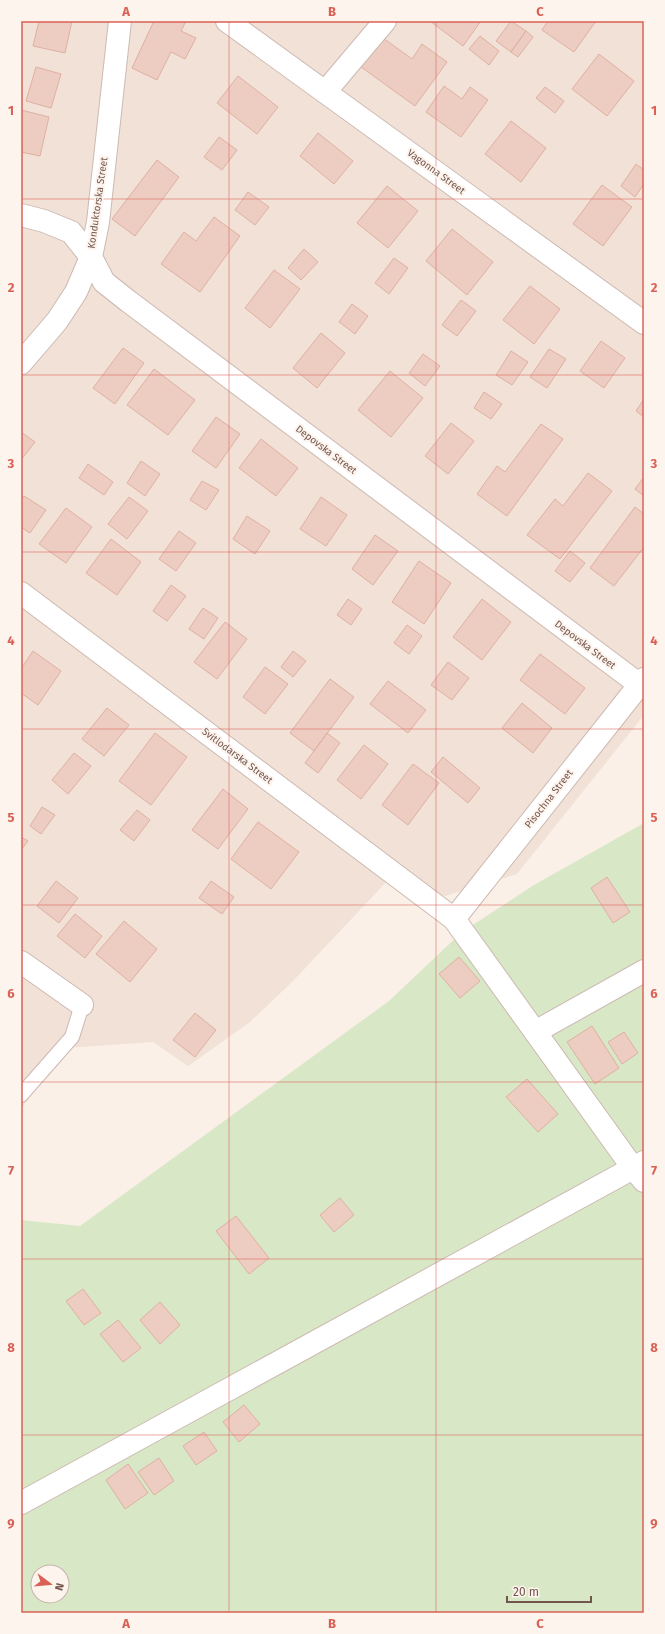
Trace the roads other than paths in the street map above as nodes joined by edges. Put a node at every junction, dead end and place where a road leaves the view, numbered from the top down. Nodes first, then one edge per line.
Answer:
1 (120, 21) edge
2 (227, 21) edge
3 (385, 21) edge
4 (325, 92) junction
5 (21, 215) edge
6 (91, 257) junction
7 (644, 323) edge
8 (21, 363) edge
9 (21, 593) edge
10 (642, 682) edge
11 (454, 919) junction
12 (21, 962) edge
13 (644, 971) edge
14 (82, 1005) joint
15 (535, 1032) junction
16 (21, 1096) edge
17 (640, 1170) edge
18 (21, 1503) edge

1 - 6 street, Konduktorska Street
2 - 4 street, Vagonna Street
3 - 4 street
4 - 7 street, Vagonna Street
5 - 6 street, Depovska Street
6 - 8 street, Konduktorska Street
6 - 10 street, Depovska Street
9 - 11 street, Svitlodarska Street
10 - 11 street, Pisochna Street
11 - 15 street, Svitlodarska Street
12 - 14 street
13 - 15 street
14 - 16 lane
15 - 17 street, Svitlodarska Street
17 - 18 street

